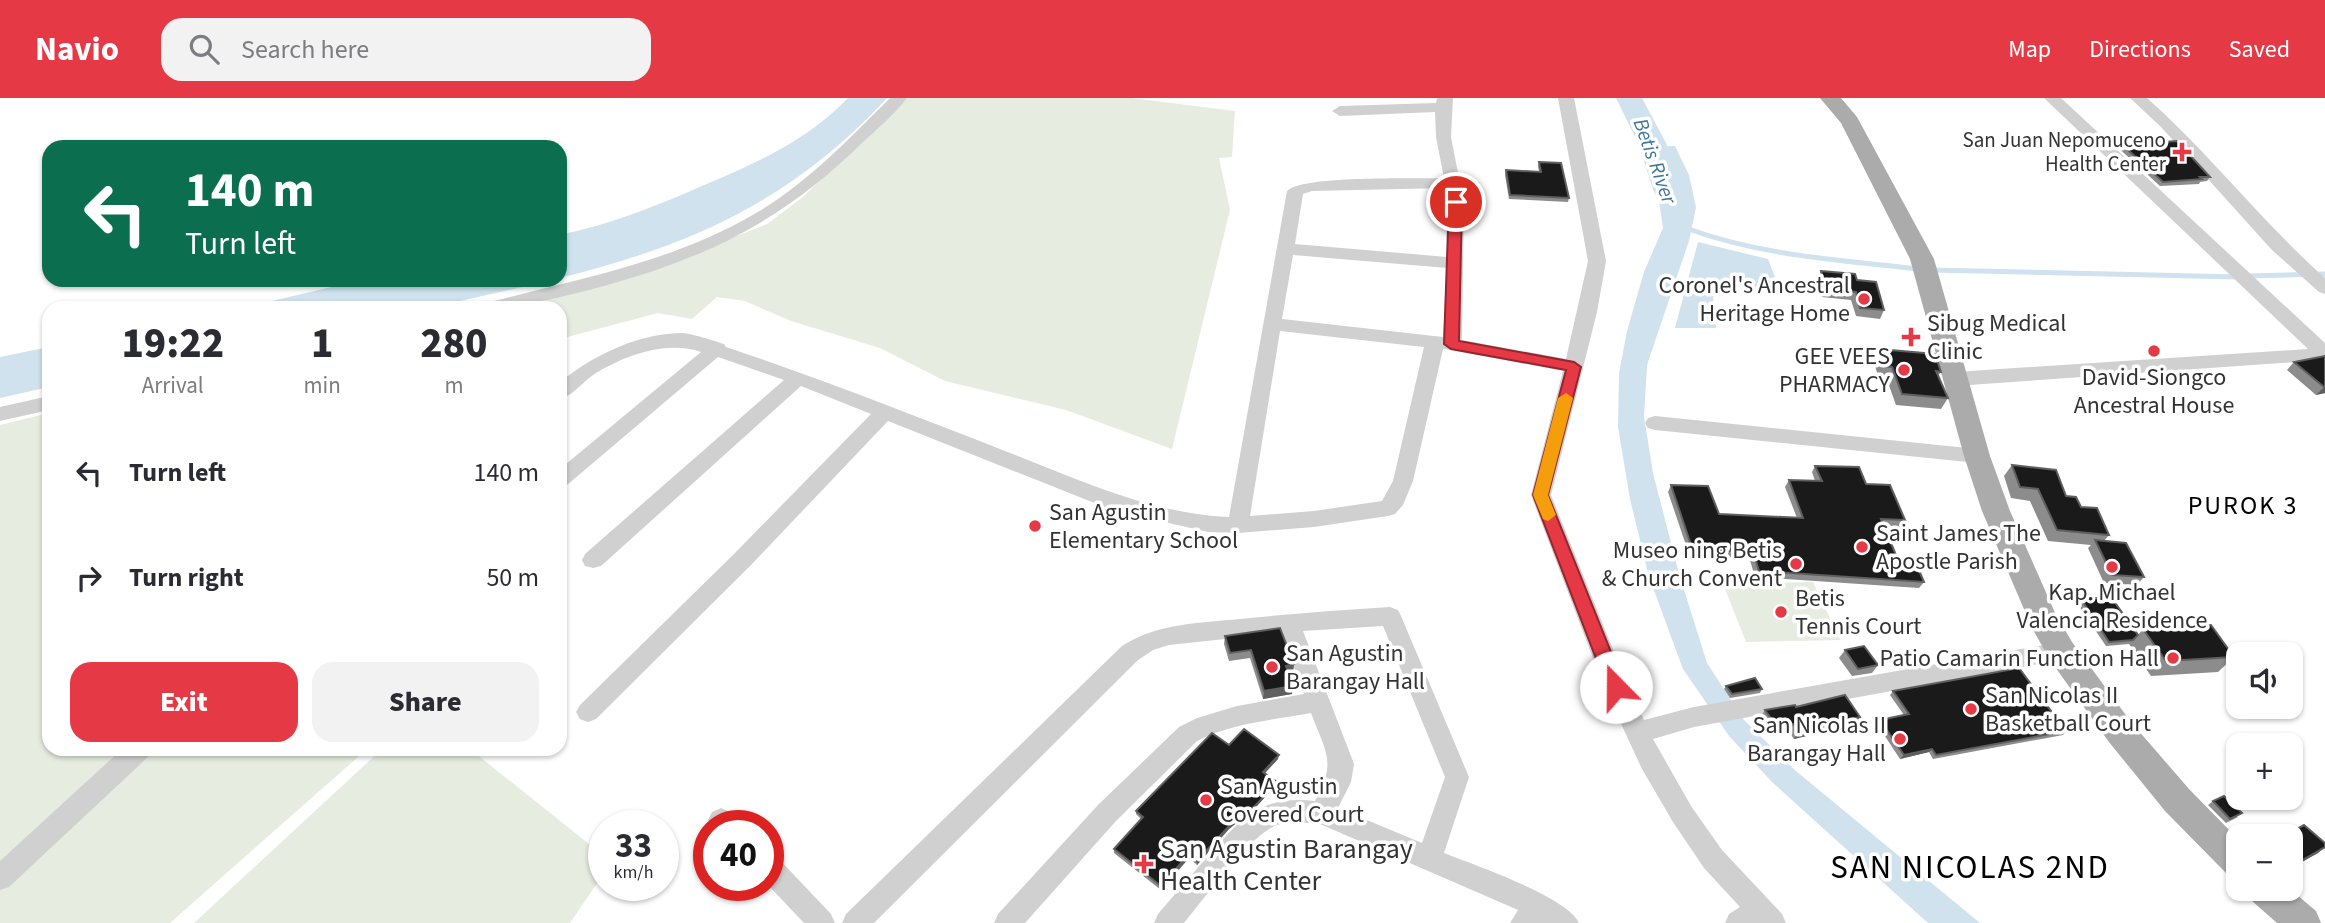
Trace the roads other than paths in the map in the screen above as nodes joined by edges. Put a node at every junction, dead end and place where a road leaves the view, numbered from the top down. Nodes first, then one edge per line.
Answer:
1 (899, 98) edge
2 (1566, 98) edge
3 (1830, 98) edge
4 (2052, 98) edge
5 (2138, 98) edge
6 (1444, 102) edge
7 (1340, 111) dead end
8 (1453, 183) junction
9 (1285, 249) junction
10 (1455, 263) junction
11 (2325, 288) edge
12 (516, 301) edge
13 (1274, 324) junction
14 (1443, 343) junction
15 (717, 348) junction
16 (2325, 354) edge
17 (1574, 367) junction
18 (798, 378) junction
19 (1955, 379) junction
20 (567, 386) edge
21 (42, 405) edge
22 (886, 411) junction
23 (0, 414) edge
24 (1655, 423) dead end
25 (1977, 456) junction
26 (567, 474) edge
27 (1238, 525) junction
28 (593, 560) dead end
29 (1289, 623) junction
30 (2061, 651) junction
31 (1319, 702) junction
32 (588, 712) dead end
33 (1638, 732) junction
34 (131, 756) edge
35 (1322, 813) junction
36 (2226, 850) edge
37 (1429, 859) junction
38 (0, 878) edge
39 (784, 883) edge
40 (2278, 901) edge
41 (1532, 914) edge
42 (1757, 919) edge
43 (822, 923) edge
44 (855, 923) edge
45 (1007, 923) edge
46 (1167, 923) edge
47 (1566, 923) edge
48 (2303, 923) edge

1 - 12 street
2 - 17 street
3 - 19 main road
4 - 16 street
5 - 11 street
6 - 7 street
6 - 8 street
8 - 9 street
8 - 10 street
9 - 10 street
9 - 13 street
10 - 14 street
13 - 14 street
13 - 27 street
14 - 17 street
14 - 27 street
15 - 18 street
15 - 20 street
15 - 26 street
16 - 19 street
17 - 33 street
18 - 22 street
18 - 28 street
19 - 25 main road
21 - 23 street
22 - 27 street
22 - 32 street
24 - 25 street
25 - 30 main road
29 - 31 street
29 - 37 street
29 - 44 street
30 - 33 street
30 - 36 main road
31 - 35 street
31 - 45 street
33 - 42 street
34 - 38 street
35 - 37 street
35 - 46 street
37 - 41 street
39 - 43 street
40 - 48 main road
41 - 47 street

